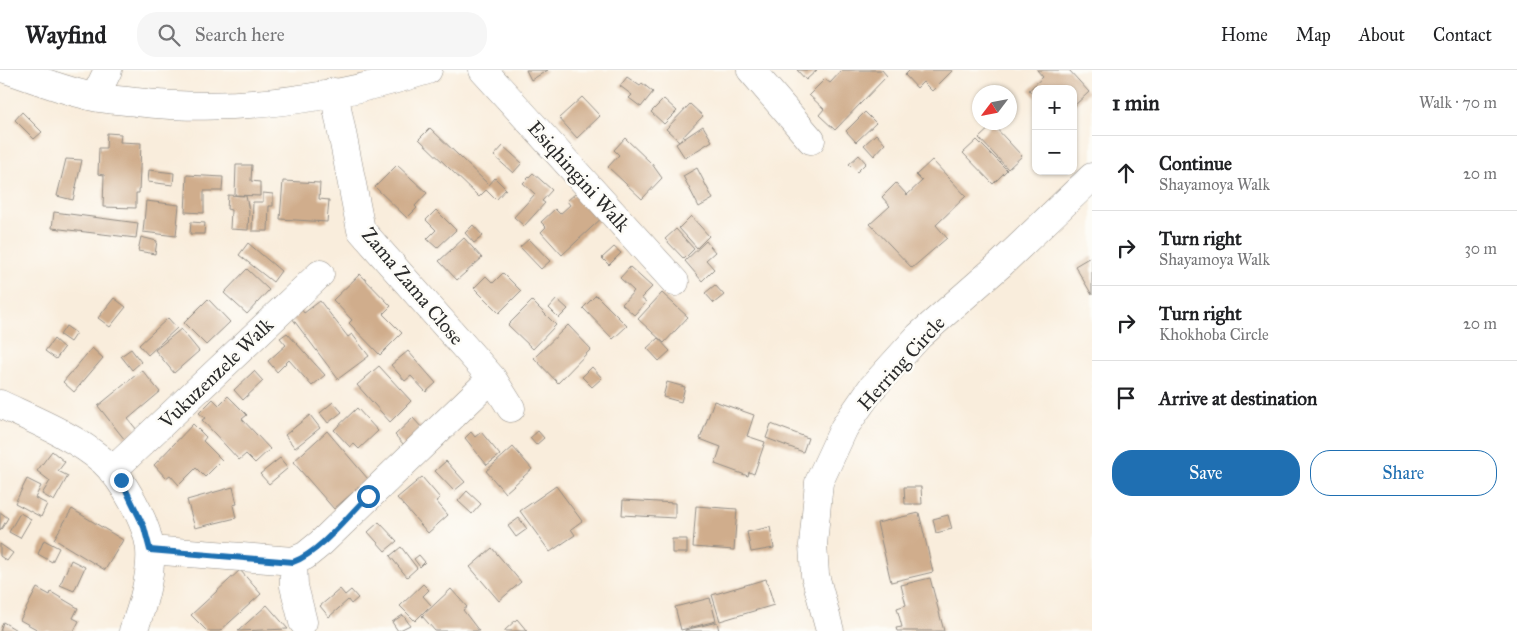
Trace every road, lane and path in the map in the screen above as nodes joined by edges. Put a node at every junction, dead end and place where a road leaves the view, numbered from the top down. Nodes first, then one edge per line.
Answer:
1 (8, 70) edge
2 (108, 70) edge
3 (428, 70) edge
4 (483, 70) edge
5 (751, 70) edge
6 (334, 92) junction
7 (95, 97) junction
8 (811, 140) dead end
9 (1092, 177) edge
10 (320, 274) dead end
11 (675, 282) dead end
12 (492, 378) junction
13 (0, 404) edge
14 (511, 408) dead end
15 (112, 471) junction
16 (150, 550) junction
17 (293, 562) junction
18 (303, 622) dead end
19 (133, 631) edge
20 (830, 631) edge

1 - 7 street
2 - 7 street
3 - 6 street
4 - 11 street, Esiqhingini Walk
5 - 8 street
6 - 7 street
6 - 12 street, Zama Zama Close
9 - 20 street, Herring Circle
10 - 15 street, Vukuzenzele Walk
12 - 14 street, Zama Zama Close
12 - 17 street
13 - 15 street
15 - 16 street
16 - 17 street
16 - 19 street
17 - 18 street

